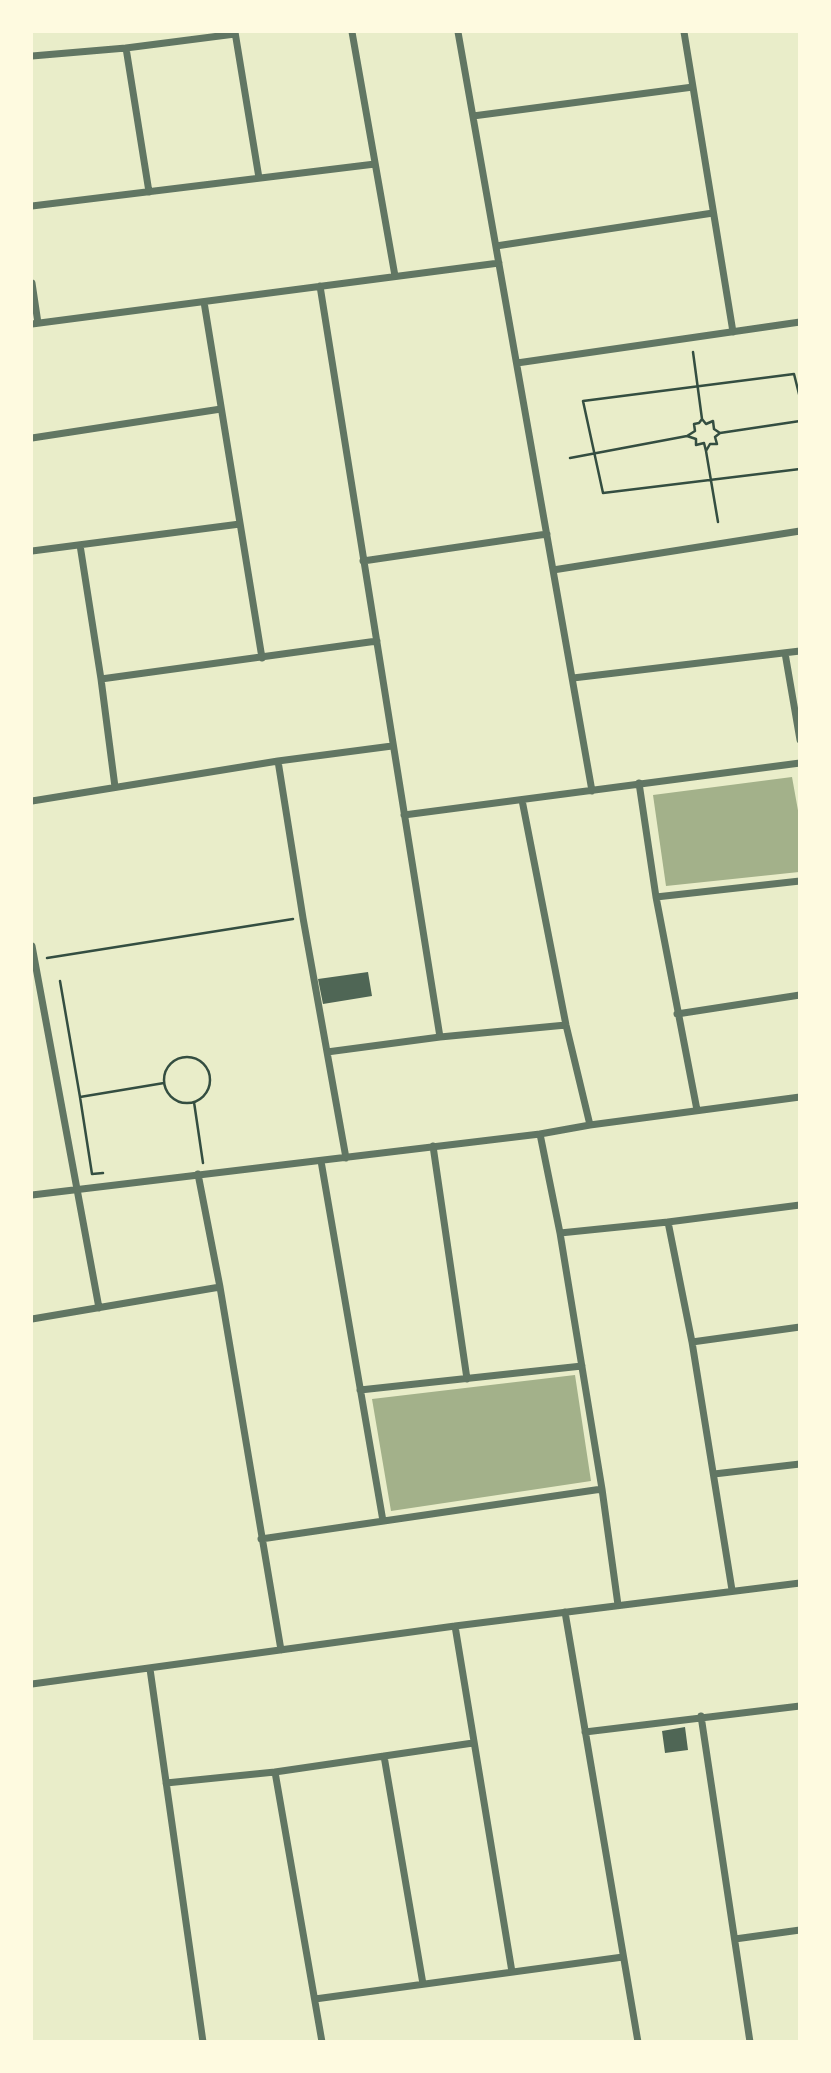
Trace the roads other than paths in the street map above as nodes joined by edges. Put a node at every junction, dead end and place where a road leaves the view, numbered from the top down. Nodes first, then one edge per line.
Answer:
1 (352, 32) edge
2 (458, 32) edge
3 (684, 32) edge
4 (235, 33) edge
5 (126, 48) junction
6 (32, 56) edge
7 (693, 87) junction
8 (473, 116) junction
9 (375, 164) junction
10 (259, 178) junction
11 (149, 191) junction
12 (32, 206) edge
13 (713, 213) junction
14 (496, 246) junction
15 (499, 263) junction
16 (395, 276) junction
17 (32, 283) edge
18 (320, 286) junction
19 (204, 302) junction
20 (800, 322) edge
21 (35, 324) edge
22 (733, 332) junction
23 (517, 363) junction
24 (221, 408) junction
25 (32, 438) edge
26 (240, 524) junction
27 (800, 531) edge
28 (547, 534) junction
29 (80, 545) junction
30 (32, 551) edge
31 (363, 561) junction
32 (554, 570) junction
33 (377, 641) junction
34 (800, 651) edge
35 (785, 653) junction
36 (262, 658) junction
37 (573, 678) junction
38 (101, 679) junction
39 (800, 740) edge
40 (392, 746) junction
41 (278, 761) junction
42 (800, 763) edge
43 (639, 783) junction
44 (115, 787) junction
45 (593, 790) junction
46 (522, 800) junction
47 (32, 802) edge
48 (404, 815) junction
49 (800, 881) edge
50 (656, 897) junction
51 (32, 946) edge
52 (800, 995) edge
53 (677, 1014) junction
54 (566, 1025) junction
55 (440, 1037) junction
56 (327, 1052) junction
57 (800, 1097) edge
58 (697, 1110) junction
59 (590, 1125) junction
60 (540, 1134) junction
61 (433, 1146) junction
62 (346, 1158) junction
63 (321, 1161) junction
64 (201, 1174) junction
65 (76, 1188) junction
66 (32, 1195) edge
67 (800, 1205) edge
68 (668, 1222) junction
69 (559, 1233) junction
70 (220, 1287) junction
71 (99, 1308) junction
72 (32, 1319) edge
73 (800, 1327) edge
74 (692, 1342) junction
75 (582, 1366) junction
76 (467, 1379) junction
77 (360, 1390) junction
78 (800, 1464) edge
79 (713, 1474) junction
80 (602, 1489) junction
81 (383, 1521) junction
82 (261, 1539) junction
83 (800, 1583) edge
84 (732, 1590) junction
85 (618, 1605) junction
86 (565, 1612) junction
87 (455, 1626) junction
88 (281, 1650) junction
89 (150, 1669) junction
90 (32, 1684) edge
91 (800, 1706) edge
92 (701, 1716) junction
93 (585, 1732) junction
94 (473, 1743) junction
95 (384, 1756) junction
96 (275, 1772) junction
97 (166, 1783) junction
98 (800, 1930) edge
99 (735, 1939) junction
100 (623, 1957) junction
101 (512, 1972) junction
102 (423, 1984) junction
103 (315, 1999) junction
104 (203, 2042) edge
105 (323, 2042) edge
106 (638, 2042) edge
107 (751, 2042) edge

1 - 9 street
2 - 8 street
3 - 7 street
4 - 5 street
4 - 10 street
5 - 6 street
5 - 11 street
7 - 8 street
7 - 13 street
8 - 14 street
9 - 10 street
9 - 16 street
10 - 11 street
11 - 12 street
13 - 14 street
13 - 22 street
14 - 15 street
15 - 16 street
15 - 23 street
16 - 18 street
17 - 21 street
18 - 19 street
18 - 31 street
19 - 21 street
19 - 24 street
20 - 22 street
22 - 23 street
23 - 28 street
24 - 25 street
24 - 26 street
26 - 29 street
26 - 36 street
27 - 32 street
28 - 31 street
28 - 32 street
29 - 30 street
29 - 38 street
31 - 33 street
32 - 37 street
33 - 36 street
33 - 40 street
34 - 35 street
35 - 37 street
35 - 39 street
36 - 38 street
37 - 45 street
38 - 44 street
40 - 41 street
40 - 48 street
41 - 44 street
41 - 56 street
42 - 43 street
43 - 45 street
43 - 50 street
44 - 47 street
45 - 46 street
46 - 48 street
46 - 54 street
48 - 55 street
49 - 50 street
50 - 53 street
51 - 65 street
52 - 53 street
53 - 58 street
54 - 55 street
54 - 59 street
55 - 56 street
56 - 62 street
57 - 58 street
58 - 59 street
59 - 60 street
60 - 61 street
60 - 69 street
61 - 62 street
61 - 76 street
62 - 63 street
63 - 64 street
63 - 77 street
64 - 65 street
64 - 70 street
65 - 66 street
65 - 71 street
67 - 68 street
68 - 69 street
68 - 74 street
69 - 75 street
70 - 71 street
70 - 82 street
71 - 72 street
73 - 74 street
74 - 79 street
75 - 76 street
75 - 80 street
76 - 77 street
77 - 81 street
78 - 79 street
79 - 84 street
80 - 81 street
80 - 85 street
81 - 82 street
82 - 88 street
83 - 84 street
84 - 85 street
85 - 86 street
86 - 87 street
86 - 93 street
87 - 88 street
87 - 94 street
88 - 89 street
89 - 90 street
89 - 97 street
91 - 92 street
92 - 93 street
92 - 99 street
93 - 100 street
94 - 95 street
94 - 101 street
95 - 96 street
95 - 102 street
96 - 97 street
96 - 103 street
97 - 104 street
98 - 99 street
99 - 107 street
100 - 101 street
100 - 106 street
101 - 102 street
102 - 103 street
103 - 105 street

